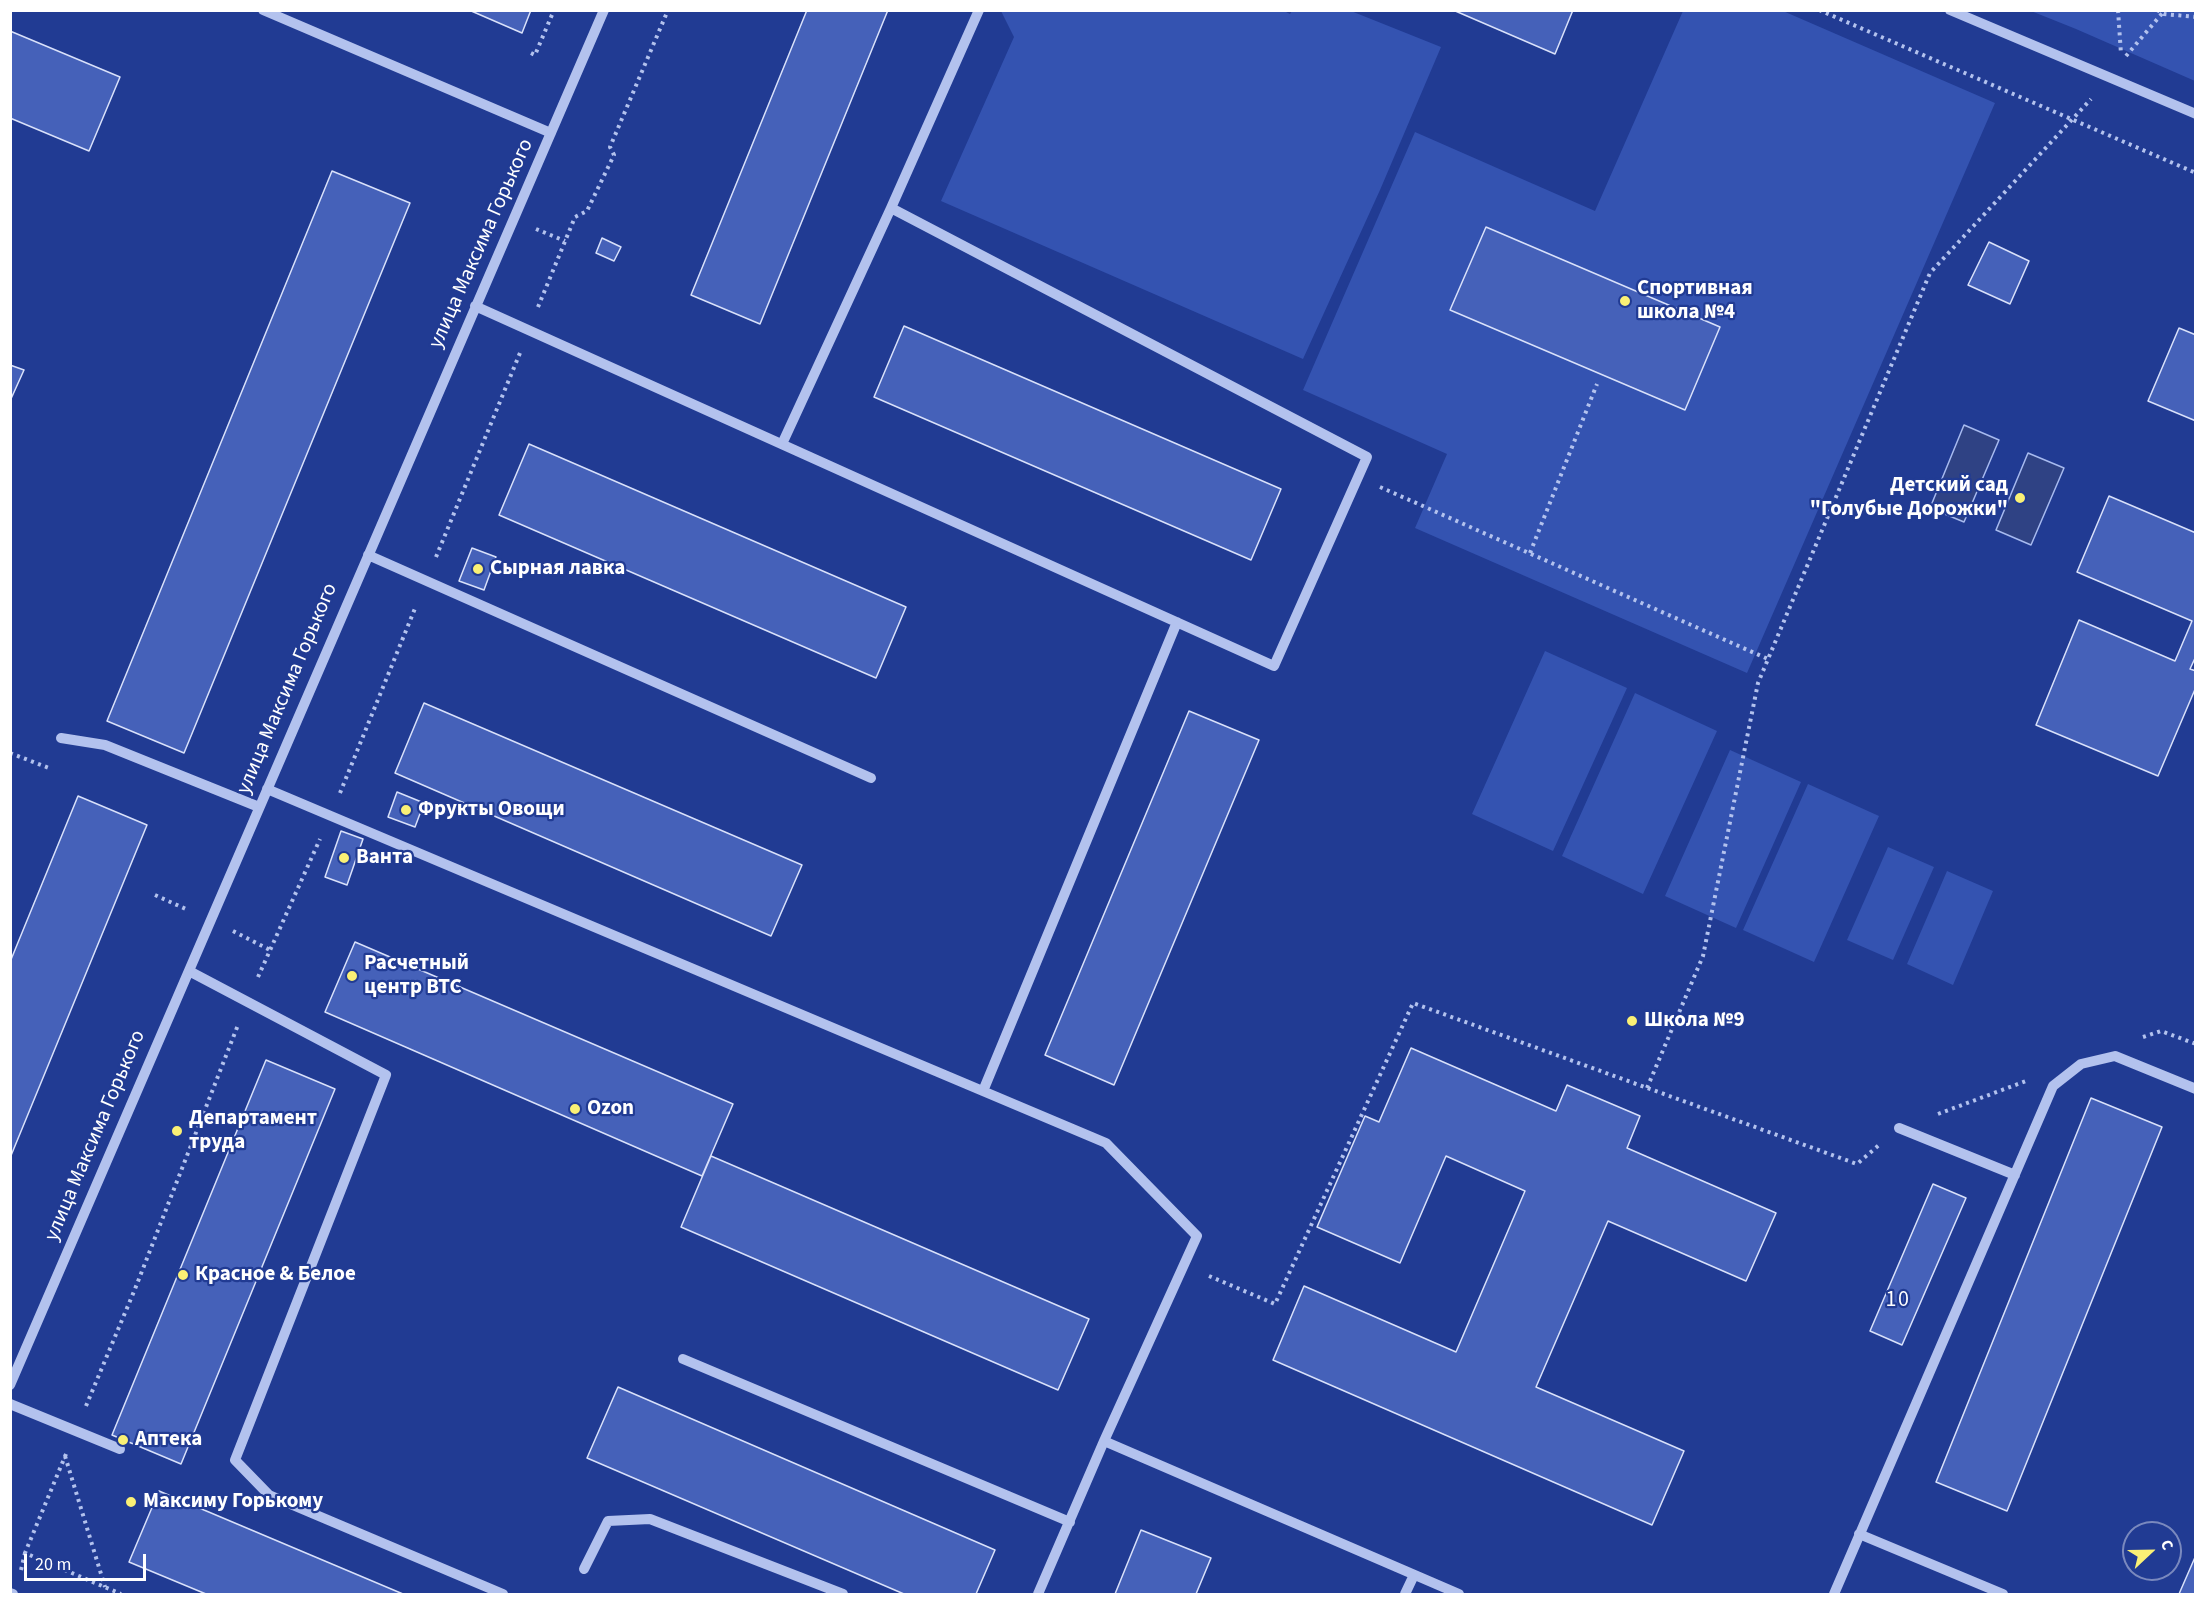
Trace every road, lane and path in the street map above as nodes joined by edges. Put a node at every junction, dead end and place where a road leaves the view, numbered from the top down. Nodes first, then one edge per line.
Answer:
1 (263, 10) edge
2 (554, 10) edge
3 (604, 10) edge
4 (668, 10) edge
5 (979, 10) edge
6 (1819, 10) edge
7 (1950, 10) edge
8 (2118, 10) edge
9 (2157, 10) edge
10 (2165, 12) edge
11 (2196, 17) edge
12 (531, 53) dead end
13 (2110, 78) junction
14 (2196, 114) edge
15 (2072, 120) junction
16 (551, 134) junction
17 (2196, 173) edge
18 (891, 208) junction
19 (476, 306) junction
20 (529, 330) junction
21 (1597, 384) dead end
22 (782, 444) junction
23 (1358, 478) junction
24 (1530, 553) junction
25 (368, 555) junction
26 (426, 581) junction
27 (1177, 622) junction
28 (1768, 659) junction
29 (61, 738) dead end
30 (10, 753) edge
31 (49, 768) dead end
32 (871, 778) dead end
33 (267, 789) junction
34 (259, 807) junction
35 (330, 816) junction
36 (189, 970) junction
37 (247, 1001) junction
38 (1647, 1088) junction
39 (2196, 1089) edge
40 (983, 1091) junction
41 (1899, 1128) joint
42 (2015, 1175) junction
43 (1183, 1265) junction
44 (683, 1359) dead end
45 (10, 1385) edge
46 (10, 1404) edge
47 (75, 1431) junction
48 (1104, 1441) junction
49 (120, 1449) dead end
50 (65, 1456) junction
51 (1070, 1522) junction
52 (1860, 1534) junction
53 (585, 1569) dead end
54 (1414, 1575) junction
55 (105, 1588) junction
56 (121, 1594) edge
57 (503, 1594) edge
58 (843, 1594) edge
59 (1038, 1594) edge
60 (1405, 1594) edge
61 (1459, 1594) edge
62 (1834, 1594) edge
63 (2003, 1594) edge

1 - 16 street
2 - 12 path
3 - 16 street, улица Максима Горького
4 - 20 path
5 - 18 street
6 - 15 path
7 - 13 street
8 - 10 path
9 - 10 path
10 - 11 path
13 - 14 street
13 - 15 path
15 - 17 path
15 - 28 path
16 - 19 street, улица Максима Горького
18 - 22 street
18 - 23 street
19 - 20 street
19 - 25 street, улица Максима Горького
20 - 22 street
20 - 26 path
21 - 24 path
22 - 27 street
23 - 24 path
23 - 27 street
24 - 28 path
25 - 26 street
25 - 33 street, улица Максима Горького
26 - 32 street
26 - 35 path
27 - 40 street
28 - 38 path
29 - 34 street
30 - 31 path
33 - 34 street, улица Максима Горького
33 - 35 street
34 - 36 street, улица Максима Горького
35 - 37 path
35 - 40 street
36 - 37 street
36 - 45 street, улица Максима Горького
37 - 47 path
37 - 57 street
38 - 41 path
38 - 43 path
39 - 42 street
40 - 43 street
41 - 42 street
42 - 52 street
43 - 48 street
44 - 51 street
46 - 47 street
47 - 49 street
47 - 50 path
48 - 51 street
48 - 54 street
50 - 55 path
50 - 55 path
51 - 59 street
52 - 62 street
52 - 63 street
53 - 58 street
54 - 60 street
54 - 61 street
55 - 56 path

